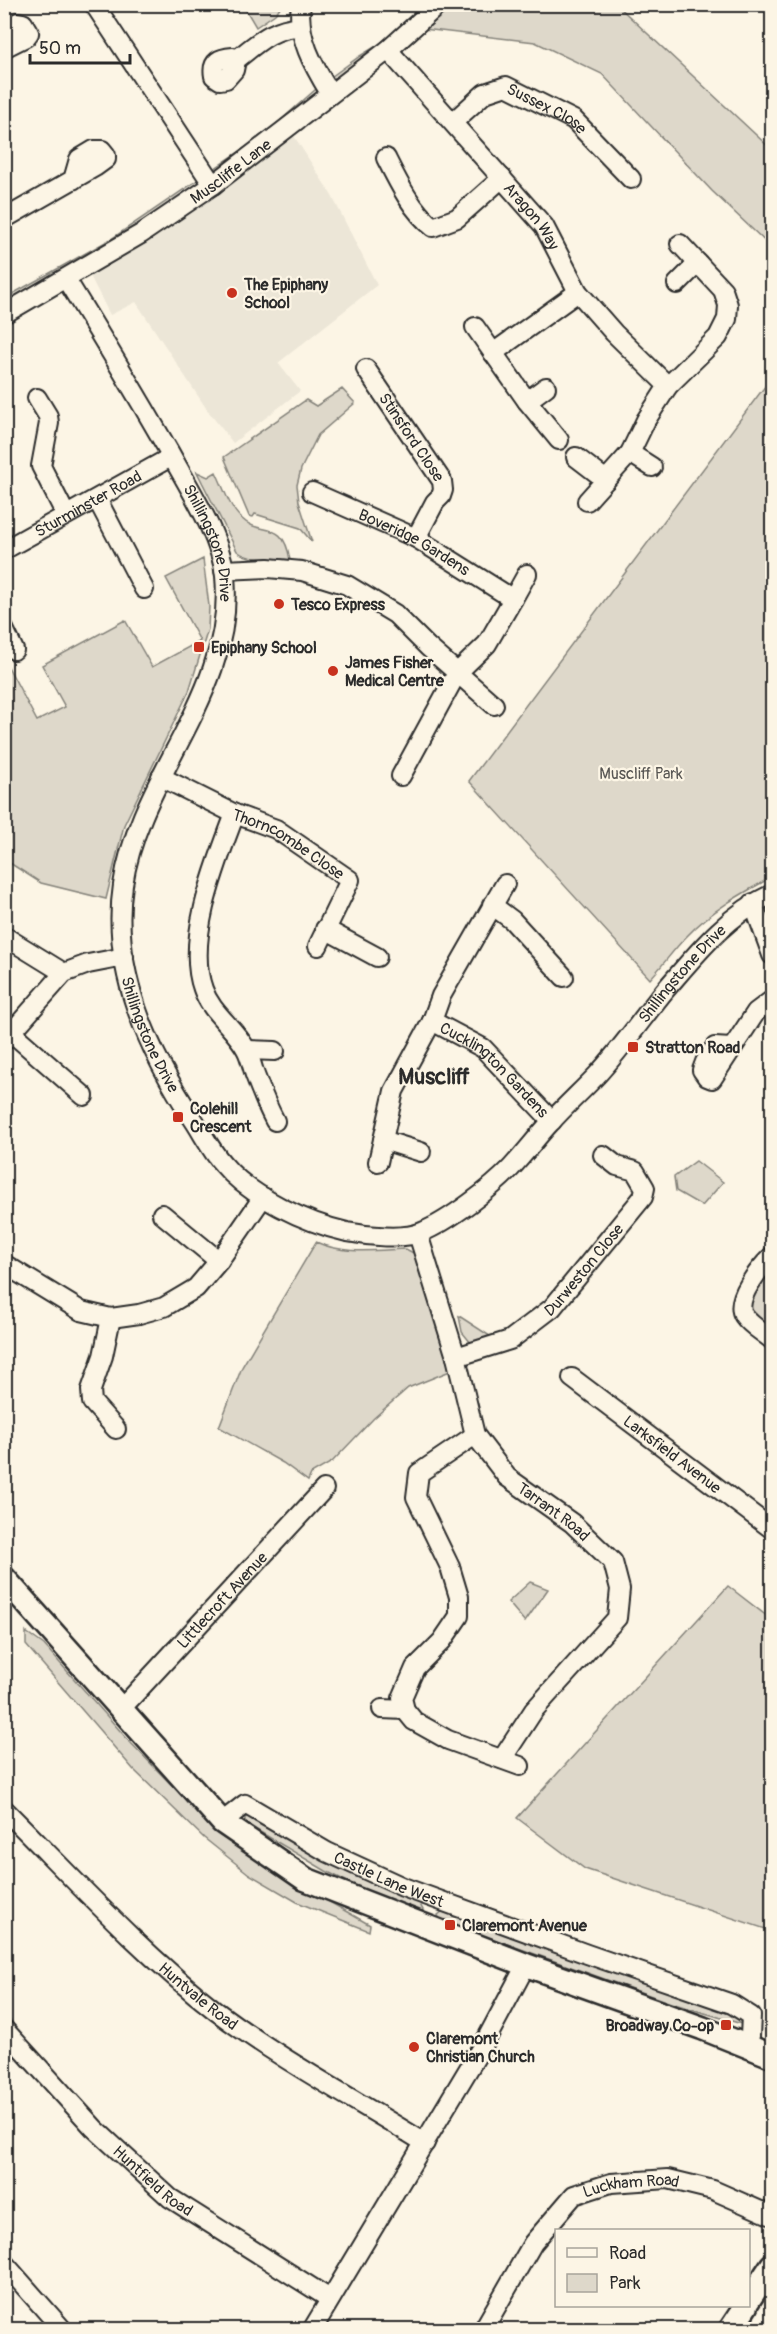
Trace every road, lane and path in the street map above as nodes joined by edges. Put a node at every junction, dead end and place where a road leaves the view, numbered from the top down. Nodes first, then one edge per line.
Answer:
1 (94, 4) edge
2 (301, 4) edge
3 (439, 4) edge
4 (301, 27) junction
5 (4, 30) edge
6 (4, 48) edge
7 (388, 50) junction
8 (236, 60) dead end
9 (330, 93) junction
10 (453, 122) junction
11 (386, 158) dead end
12 (502, 178) junction
13 (74, 180) dead end
14 (631, 180) dead end
15 (213, 185) junction
16 (4, 219) edge
17 (680, 244) dead end
18 (698, 263) junction
19 (66, 279) junction
20 (676, 284) dead end
21 (578, 292) junction
22 (4, 314) edge
23 (475, 327) dead end
24 (493, 353) junction
25 (366, 369) dead end
26 (668, 386) junction
27 (546, 387) dead end
28 (37, 398) dead end
29 (527, 401) junction
30 (559, 440) dead end
31 (630, 453) junction
32 (171, 457) junction
33 (576, 457) dead end
34 (652, 467) dead end
35 (606, 480) junction
36 (312, 492) dead end
37 (98, 499) junction
38 (587, 501) dead end
39 (66, 515) junction
40 (416, 538) junction
41 (4, 550) edge
42 (224, 570) junction
43 (527, 574) dead end
44 (144, 589) dead end
45 (513, 599) junction
46 (4, 629) edge
47 (14, 650) dead end
48 (458, 673) junction
49 (494, 705) dead end
50 (401, 776) dead end
51 (161, 777) junction
52 (234, 814) junction
53 (505, 884) dead end
54 (772, 894) edge
55 (753, 903) junction
56 (492, 905) junction
57 (4, 936) edge
58 (772, 954) edge
59 (124, 957) junction
60 (377, 957) dead end
61 (64, 974) junction
62 (564, 976) dead end
63 (772, 1000) edge
64 (432, 1022) junction
65 (8, 1037) edge
66 (731, 1048) dead end
67 (247, 1050) junction
68 (275, 1051) dead end
69 (84, 1096) dead end
70 (275, 1121) dead end
71 (552, 1121) junction
72 (383, 1140) junction
73 (421, 1152) dead end
74 (603, 1155) dead end
75 (378, 1162) dead end
76 (262, 1197) junction
77 (162, 1214) dead end
78 (418, 1234) junction
79 (772, 1256) edge
80 (219, 1262) junction
81 (4, 1264) edge
82 (111, 1318) junction
83 (772, 1340) edge
84 (456, 1357) junction
85 (572, 1378) dead end
86 (116, 1429) dead end
87 (475, 1435) junction
88 (324, 1489) dead end
89 (772, 1529) edge
90 (5, 1582) edge
91 (382, 1709) dead end
92 (120, 1710) junction
93 (405, 1710) junction
94 (502, 1759) junction
95 (520, 1766) dead end
96 (4, 1809) edge
97 (222, 1822) junction
98 (434, 1898) junction
99 (421, 1925) junction
100 (526, 1965) junction
101 (702, 2028) junction
102 (4, 2029) edge
103 (750, 2036) junction
104 (772, 2041) edge
105 (772, 2056) edge
106 (425, 2143) junction
107 (772, 2216) edge
108 (4, 2263) edge
109 (772, 2265) edge
110 (750, 2298) edge
111 (330, 2299) junction
112 (745, 2307) edge
113 (63, 2330) edge
114 (312, 2330) edge
115 (483, 2330) edge
116 (730, 2330) edge

1 - 15 street
2 - 4 street
3 - 7 street, Muscliffe Lane
4 - 8 street
4 - 9 street
5 - 6 street
7 - 9 street, Muscliffe Lane
7 - 10 street, Aragon Way
9 - 15 street, Muscliffe Lane
10 - 12 street, Aragon Way
10 - 14 street, Sussex Close
11 - 12 street
12 - 21 street, Aragon Way
13 - 16 street
15 - 19 street, Muscliffe Lane
17 - 18 street
18 - 20 street
18 - 26 street
19 - 22 street, Muscliffe Lane
19 - 32 street, Shillingstone Drive
21 - 24 street
21 - 26 street, Aragon Way
23 - 24 street
24 - 29 street
25 - 40 street, Stinsford Close
26 - 31 street
27 - 29 street
28 - 39 street
29 - 30 street
31 - 34 street
31 - 35 street
32 - 37 street, Sturminster Road
32 - 42 street, Shillingstone Drive
33 - 35 street
35 - 38 street
36 - 40 street, Boveridge Gardens
37 - 39 street, Sturminster Road
37 - 44 street
39 - 41 street, Sturminster Road
40 - 45 street, Boveridge Gardens
42 - 48 street
42 - 51 street, Shillingstone Drive
43 - 45 street
45 - 48 street
46 - 47 street
48 - 49 street
48 - 50 street
51 - 52 street, Thorncombe Close
51 - 59 street, Shillingstone Drive
52 - 60 street, Thorncombe Close
52 - 67 street
53 - 56 street, Cucklington Gardens
54 - 55 street, Shillingstone Drive
55 - 58 street
55 - 71 street, Shillingstone Drive
56 - 62 street
56 - 64 street, Cucklington Gardens
57 - 61 street
59 - 61 street
59 - 76 street, Shillingstone Drive
61 - 65 street
63 - 66 street
64 - 71 street, Cucklington Gardens
64 - 72 street, Cucklington Gardens
65 - 69 street
67 - 68 street
67 - 70 street
71 - 78 street, Shillingstone Drive
72 - 73 street
72 - 75 street, Cucklington Gardens
74 - 84 street, Durweston Close
76 - 78 street, Shillingstone Drive
76 - 80 street
77 - 80 street
78 - 84 street, Tarrant Road
79 - 83 street
80 - 82 street
81 - 82 street
82 - 86 street
84 - 87 street, Tarrant Road
85 - 89 street, Larksfield Avenue
87 - 93 street
87 - 94 street, Tarrant Road
88 - 92 street, Littlecroft Avenue
90 - 92 main road, Castle Lane West
91 - 93 street
92 - 97 main road, Castle Lane West
93 - 94 street
94 - 95 street
96 - 106 street, Huntvale Road
97 - 98 street, Castle Lane West
97 - 99 main road, Castle Lane West
98 - 99 street
98 - 103 street, Castle Lane West
99 - 100 main road, Castle Lane West
100 - 101 main road, Castle Lane West
100 - 106 street
101 - 103 main road, Castle Lane West
101 - 105 main road, Castle Lane West
102 - 111 street, Huntfield Road
103 - 104 main road, Castle Lane West
106 - 111 street
107 - 115 street, Luckham Road
108 - 113 street
109 - 110 main road
111 - 114 street
112 - 116 main road

